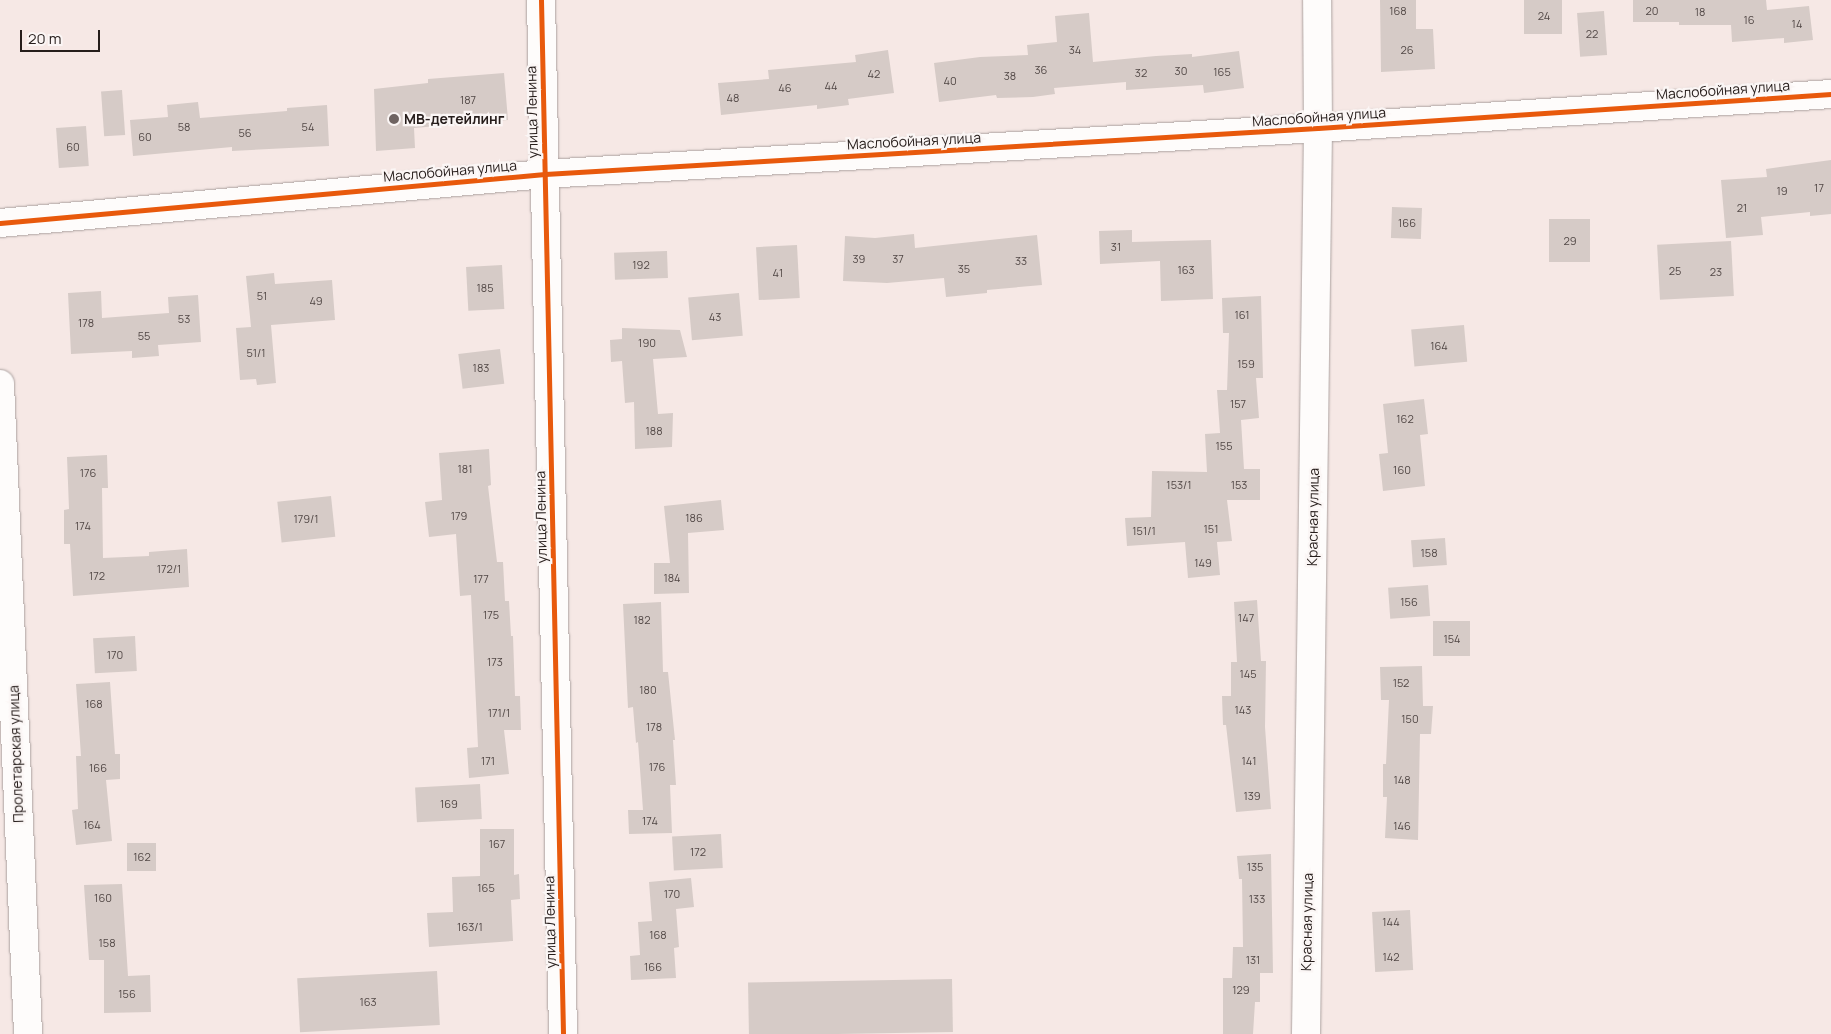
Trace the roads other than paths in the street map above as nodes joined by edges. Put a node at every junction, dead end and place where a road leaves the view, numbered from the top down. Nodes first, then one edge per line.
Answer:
1 (541, 0) edge
2 (1317, 0) edge
3 (1831, 94) edge
4 (1318, 128) junction
5 (545, 174) junction
6 (0, 223) edge
7 (0, 384) edge
8 (28, 1034) edge
9 (563, 1034) edge
10 (1306, 1034) edge

1 - 5 street, улица Ленина
2 - 4 street, Красная улица
3 - 4 street, Маслобойная улица
4 - 5 street, Маслобойная улица
4 - 10 street, Красная улица
5 - 6 street, Маслобойная улица
5 - 9 street, улица Ленина
7 - 8 street, Пролетарская улица

